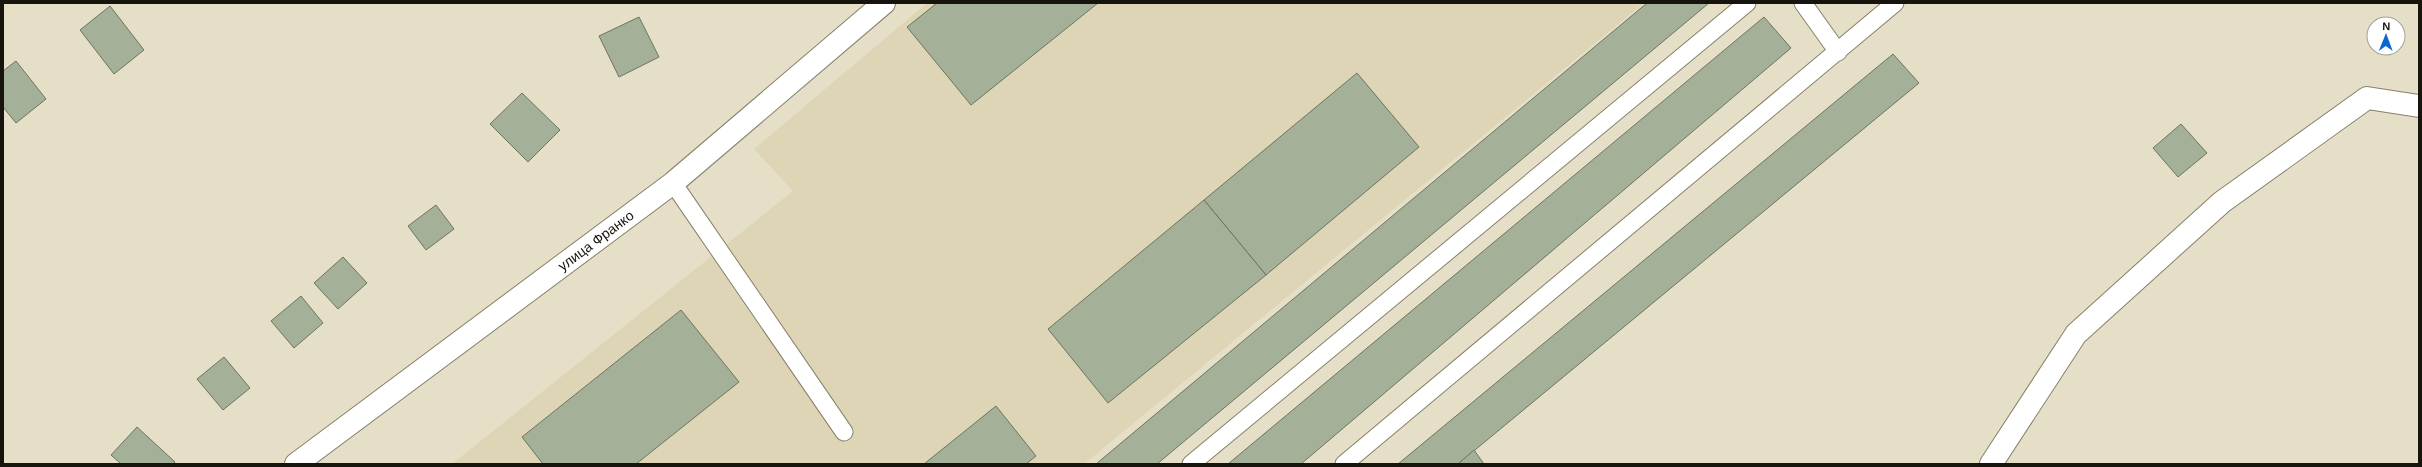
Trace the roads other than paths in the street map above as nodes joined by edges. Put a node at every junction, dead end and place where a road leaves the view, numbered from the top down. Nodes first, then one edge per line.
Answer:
1 (884, 3) edge
2 (1747, 3) edge
3 (1804, 3) edge
4 (1895, 3) edge
5 (1838, 52) junction
6 (2419, 106) edge
7 (673, 183) junction
8 (844, 432) dead end
9 (296, 464) edge
10 (1191, 464) edge
11 (1344, 464) edge
12 (1991, 464) edge

1 - 7 street, улица Франко
2 - 10 lane
3 - 5 lane
4 - 5 lane
5 - 11 lane
6 - 12 street
7 - 8 lane
7 - 9 street, улица Франко

